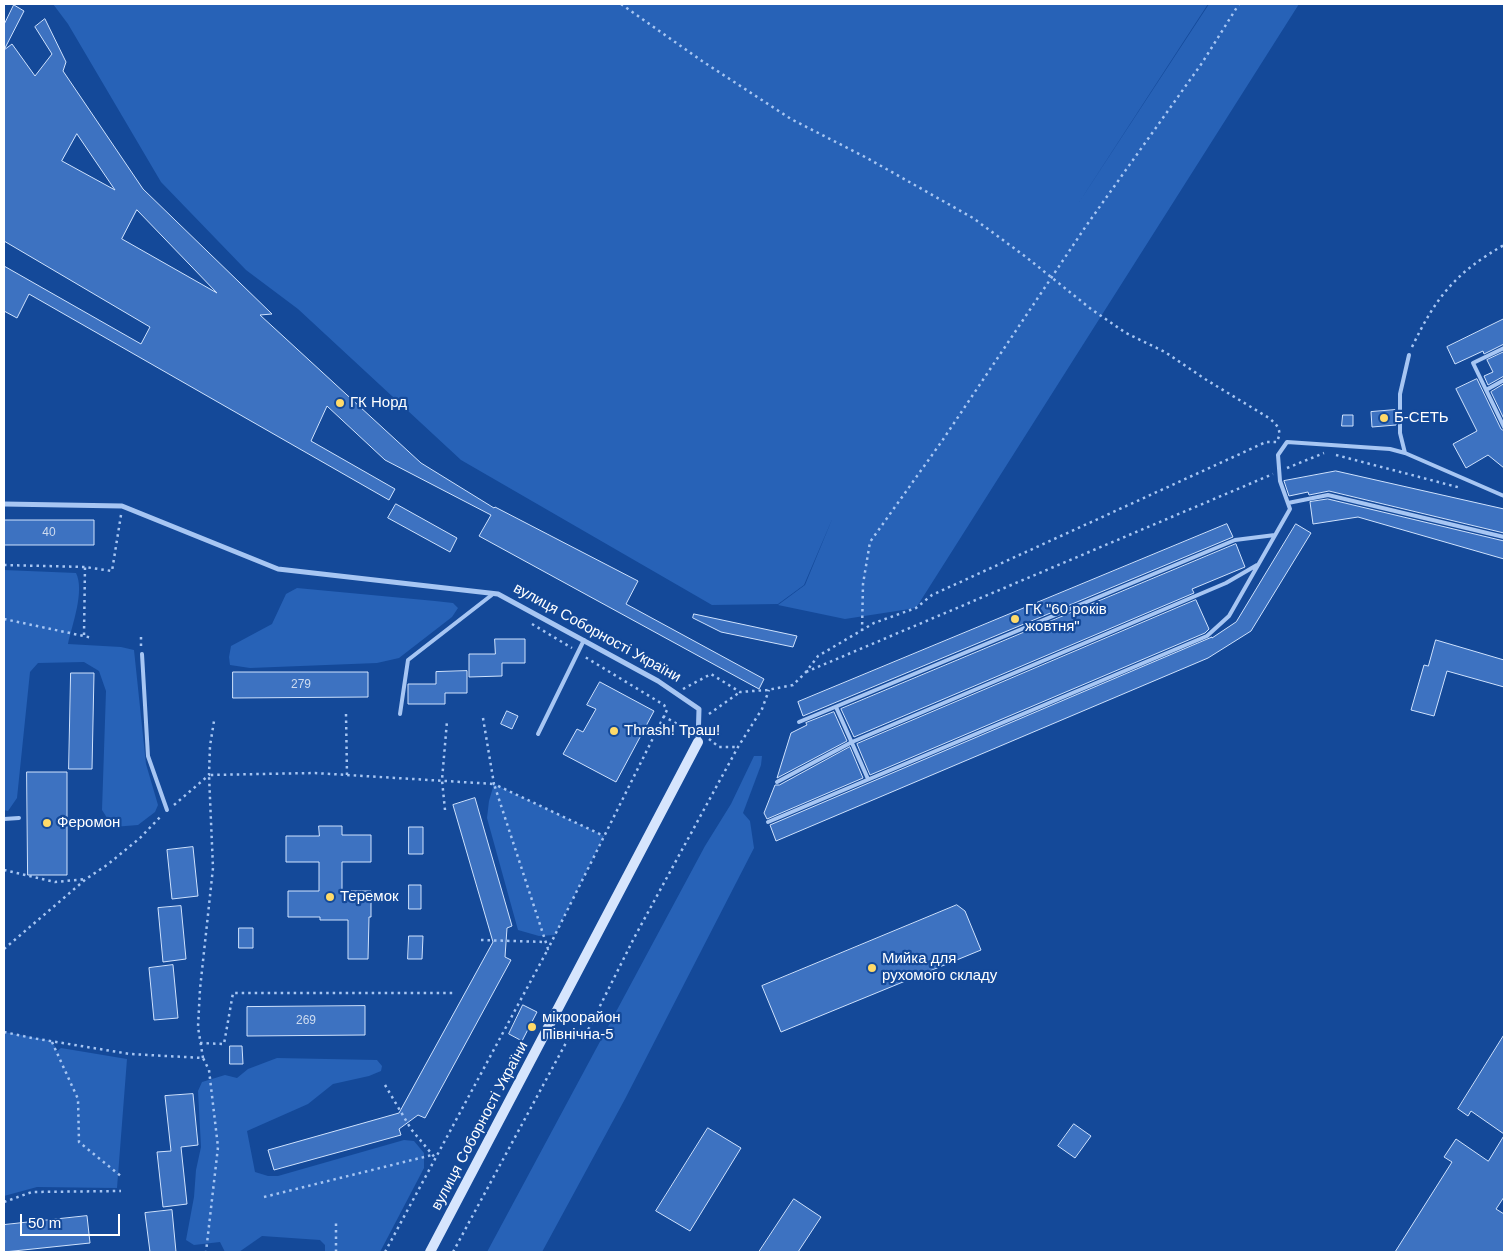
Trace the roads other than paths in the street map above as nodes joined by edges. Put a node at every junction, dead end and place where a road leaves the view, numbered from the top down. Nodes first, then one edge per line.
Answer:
1 (1504, 348) edge
2 (1409, 355) road end
3 (1504, 380) edge
4 (1486, 390) junction
5 (1504, 427) edge
6 (1405, 453) junction
7 (1504, 496) edge
8 (4, 504) edge
9 (1288, 504) junction
10 (1275, 535) junction
11 (1504, 537) edge
12 (1258, 565) junction
13 (493, 594) junction
14 (584, 640) junction
15 (142, 654) dead end
16 (836, 707) junction
17 (400, 714) dead end
18 (799, 722) dead end
19 (538, 734) dead end
20 (698, 742) joint
21 (852, 742) junction
22 (868, 779) junction
23 (776, 782) dead end
24 (167, 810) road end
25 (4, 818) edge
26 (19, 818) dead end
27 (768, 822) dead end
28 (430, 1252) edge

1 - 4 lane
2 - 6 lane
3 - 4 lane
4 - 5 lane
6 - 7 lane
6 - 9 lane
8 - 13 street, вулиця Соборності України
9 - 10 lane
9 - 11 lane
10 - 12 lane
10 - 16 lane
12 - 21 lane
12 - 22 lane
13 - 14 street, вулиця Соборності України
13 - 17 lane
14 - 19 lane
14 - 20 street, вулиця Соборності України
15 - 24 lane
16 - 18 lane
16 - 21 lane
20 - 28 street, вулиця Соборності України
21 - 22 lane
21 - 23 lane
22 - 27 lane
25 - 26 lane

